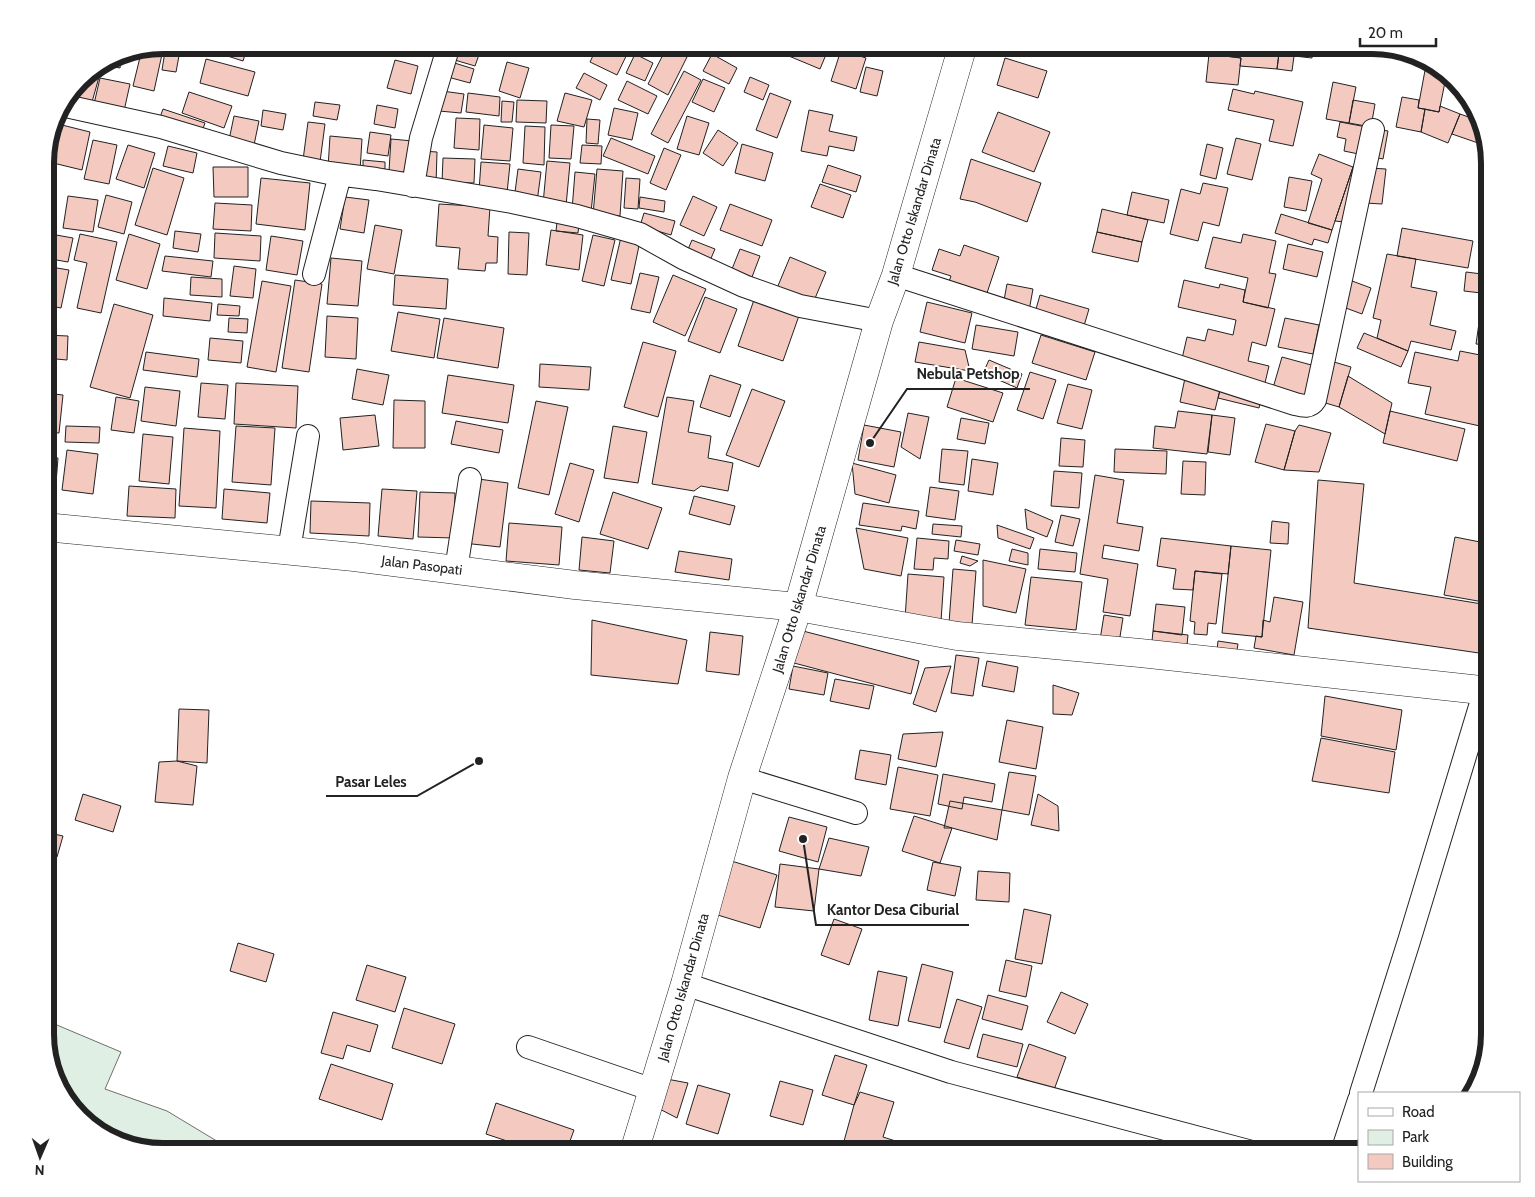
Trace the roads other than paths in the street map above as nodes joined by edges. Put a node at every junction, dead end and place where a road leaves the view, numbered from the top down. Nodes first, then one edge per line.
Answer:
1 (446, 54) edge
2 (960, 54) edge
3 (69, 107) edge
4 (1373, 130) dead end
5 (340, 175) junction
6 (412, 186) junction
7 (314, 274) dead end
8 (896, 275) junction
9 (879, 321) junction
10 (308, 436) dead end
11 (470, 479) dead end
12 (54, 528) edge
13 (289, 550) junction
14 (456, 570) junction
15 (798, 607) junction
16 (1481, 690) edge
17 (1481, 710) edge
18 (742, 778) junction
19 (856, 813) dead end
20 (686, 984) junction
21 (528, 1047) dead end
22 (653, 1090) junction
23 (1361, 1092) edge
24 (1358, 1103) edge
25 (637, 1143) edge
26 (1218, 1143) edge
27 (1345, 1143) edge

1 - 6 street
2 - 8 main road, Jalan Otto Iskandar Dinata
3 - 5 street
4 - 8 street
5 - 6 street
5 - 7 street
6 - 9 street
8 - 9 main road, Jalan Otto Iskandar Dinata
9 - 15 main road, Jalan Otto Iskandar Dinata
10 - 13 street
11 - 14 street
12 - 13 main road, Jalan Pasopati
13 - 14 main road, Jalan Pasopati
14 - 15 main road, Jalan Pasopati
15 - 16 main road, Jalan Pasopati
15 - 18 main road, Jalan Otto Iskandar Dinata
17 - 23 street
18 - 19 street
18 - 20 main road, Jalan Otto Iskandar Dinata
20 - 22 main road, Jalan Otto Iskandar Dinata
20 - 26 street
21 - 22 street
22 - 25 main road, Jalan Otto Iskandar Dinata
24 - 27 street

